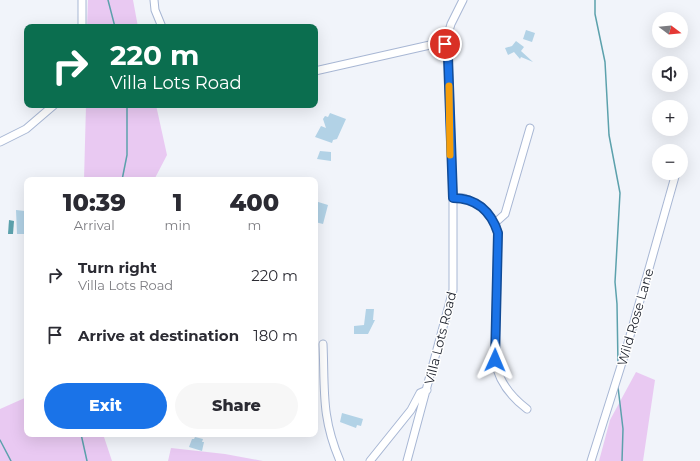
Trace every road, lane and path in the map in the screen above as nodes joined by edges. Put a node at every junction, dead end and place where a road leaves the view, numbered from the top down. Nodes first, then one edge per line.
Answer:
1 (82, 0) edge
2 (154, 0) edge
3 (463, 0) edge
4 (82, 24) edge
5 (161, 24) edge
6 (445, 44) junction
7 (318, 70) edge
8 (50, 108) edge
9 (530, 128) dead end
10 (0, 142) edge
11 (674, 180) edge
12 (453, 198) junction
13 (495, 223) junction
14 (323, 344) dead end
15 (427, 390) junction
16 (527, 409) dead end
17 (340, 461) edge
18 (370, 461) edge
19 (407, 461) edge
20 (591, 461) edge

1 - 4 street
2 - 5 street
3 - 6 street, Villa Lots Road
6 - 7 street
6 - 12 street, Villa Lots Road
8 - 10 street
9 - 13 street
11 - 20 street, Wild Rose Lane
12 - 13 street
12 - 15 street, Villa Lots Road
13 - 16 street
14 - 17 street
15 - 18 street
15 - 19 street, Villa Lots Road

